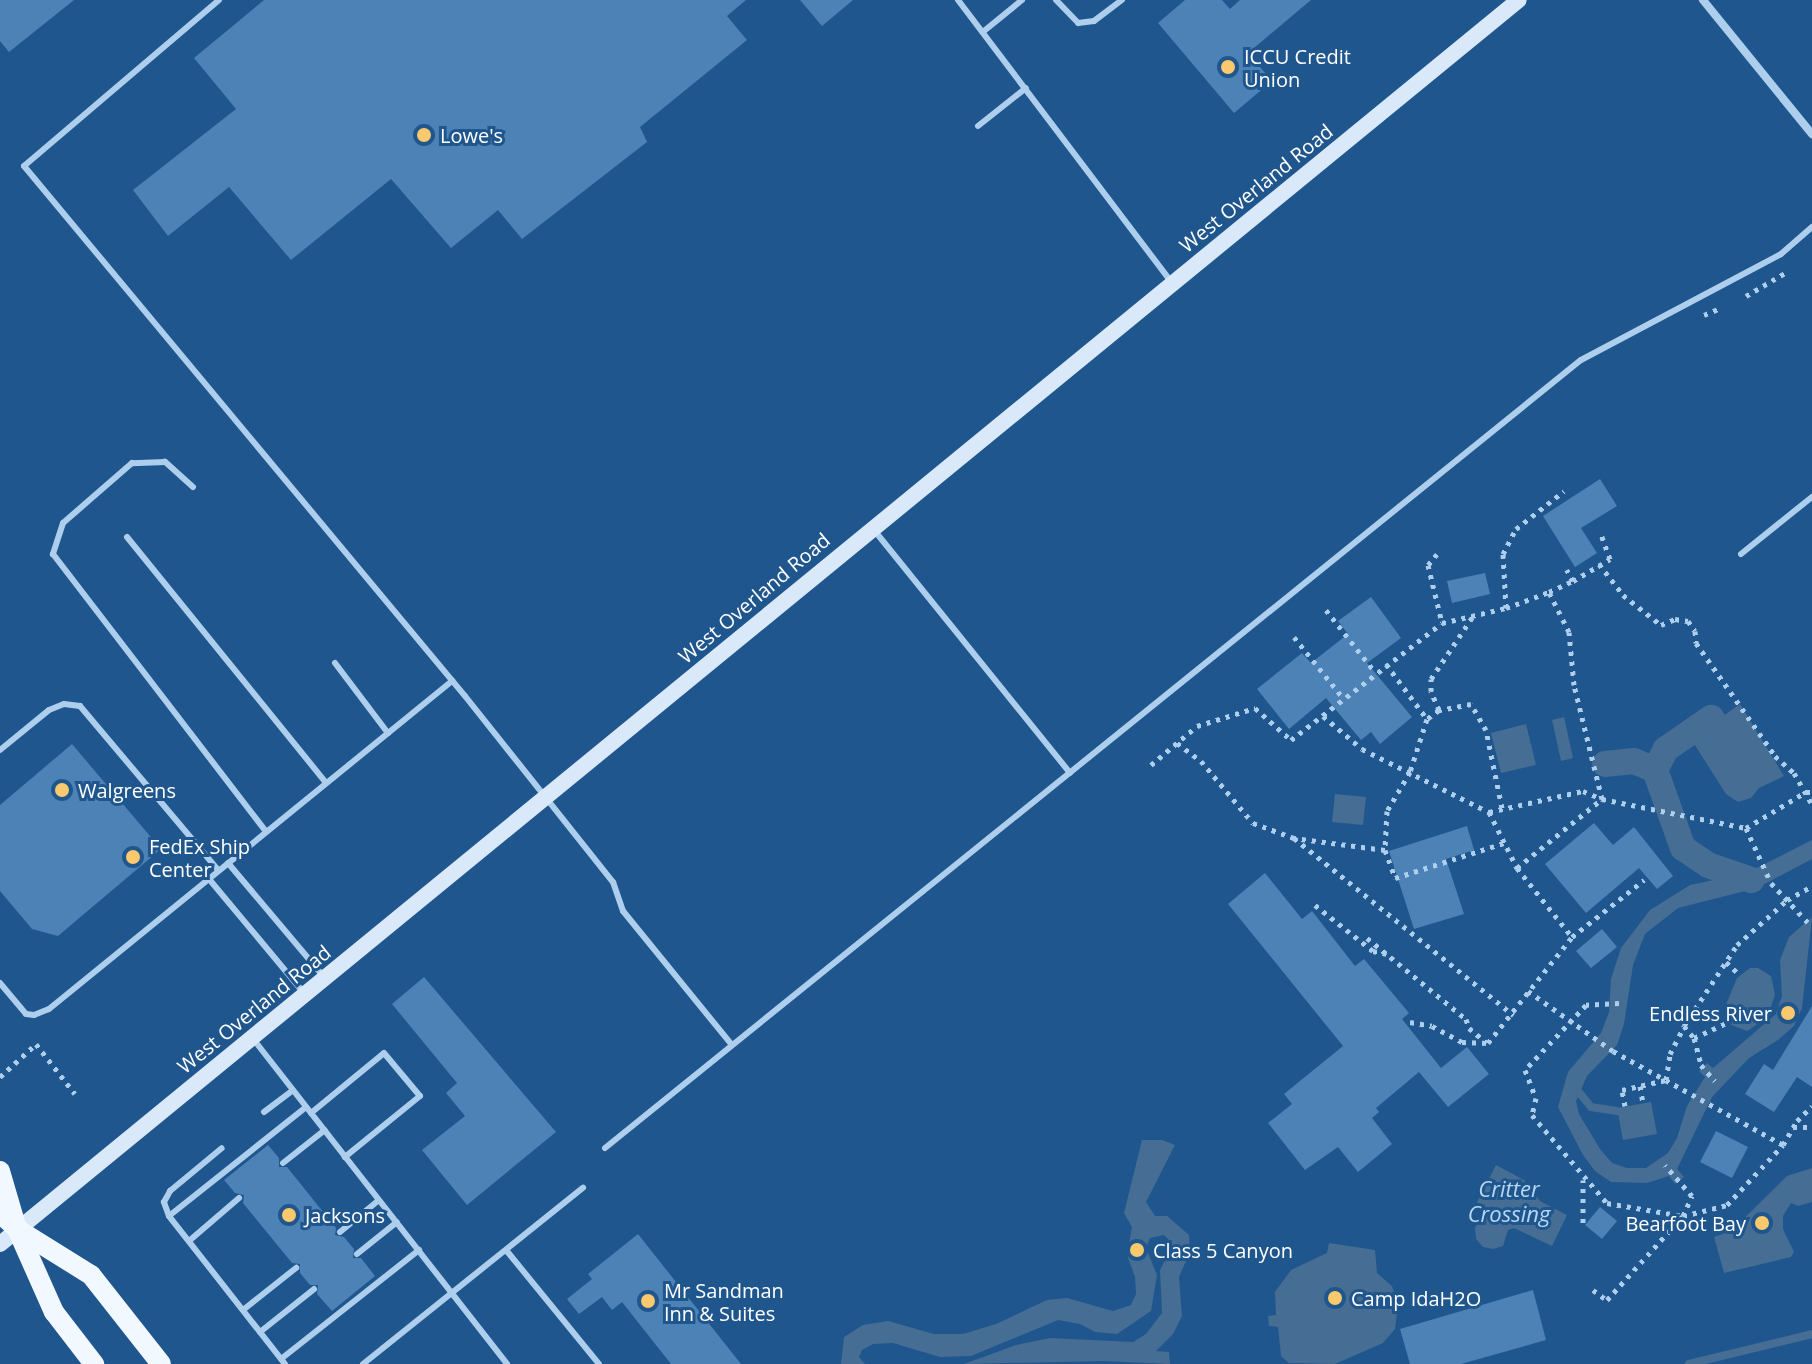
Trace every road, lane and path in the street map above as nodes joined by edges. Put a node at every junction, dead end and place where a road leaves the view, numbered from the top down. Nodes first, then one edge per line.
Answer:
1 (219, 0) edge
2 (958, 0) edge
3 (1022, 0) edge
4 (1056, 0) edge
5 (1122, 0) edge
6 (1519, 0) edge
7 (1703, 0) edge
8 (984, 31) junction
9 (1026, 88) junction
10 (978, 126) dead end
11 (1812, 134) edge
12 (1812, 227) edge
13 (1785, 273) dead end
14 (1172, 283) junction
15 (1746, 296) dead end
16 (193, 487) dead end
17 (1564, 491) dead end
18 (1812, 497) edge
19 (872, 527) junction
20 (1601, 534) dead end
21 (127, 537) dead end
22 (1437, 554) dead end
23 (1741, 554) dead end
24 (1599, 564) junction
25 (1567, 570) dead end
26 (1573, 581) junction
27 (1549, 592) junction
28 (1506, 608) junction
29 (1326, 610) dead end
30 (1474, 616) junction
31 (1442, 623) junction
32 (1294, 637) dead end
33 (335, 663) dead end
34 (1386, 664) junction
35 (1375, 672) junction
36 (452, 681) junction
37 (1343, 698) junction
38 (1439, 710) junction
39 (1323, 716) junction
40 (1427, 719) junction
41 (388, 733) junction
42 (1177, 743) junction
43 (0, 750) edge
44 (1151, 765) dead end
45 (1410, 772) junction
46 (1070, 773) junction
47 (326, 783) junction
48 (1809, 792) edge
49 (543, 797) junction
50 (1602, 799) junction
51 (1812, 804) edge
52 (1502, 808) junction
53 (1489, 812) junction
54 (1746, 828) junction
55 (266, 832) junction
56 (1294, 838) junction
57 (1504, 843) junction
58 (1385, 850) junction
59 (228, 863) junction
60 (1517, 868) junction
61 (218, 870) junction
62 (209, 879) junction
63 (1644, 880) dead end
64 (1812, 886) edge
65 (1787, 900) junction
66 (1315, 905) dead end
67 (1812, 927) edge
68 (1572, 937) junction
69 (1367, 938) dead end
70 (1388, 954) junction
71 (1726, 962) junction
72 (1740, 975) dead end
73 (324, 977) junction
74 (0, 983) edge
75 (1528, 991) junction
76 (304, 994) junction
77 (1619, 1003) dead end
78 (1513, 1015) junction
79 (1571, 1021) junction
80 (1410, 1022) dead end
81 (1729, 1022) dead end
82 (1684, 1026) junction
83 (33, 1029) dead end
84 (251, 1037) junction
85 (1694, 1038) junction
86 (1488, 1043) junction
87 (36, 1044) junction
88 (731, 1044) junction
89 (0, 1077) edge
90 (1666, 1080) junction
91 (1715, 1081) dead end
92 (1640, 1086) junction
93 (293, 1090) junction
94 (75, 1094) dead end
95 (1643, 1103) dead end
96 (1625, 1106) dead end
97 (1812, 1106) edge
98 (308, 1110) junction
99 (264, 1112) dead end
100 (1793, 1127) junction
101 (1812, 1127) edge
102 (325, 1130) junction
103 (1783, 1145) junction
104 (222, 1148) dead end
105 (605, 1148) dead end
106 (345, 1157) junction
107 (283, 1163) dead end
108 (1665, 1165) dead end
109 (0, 1171) edge
110 (1583, 1179) junction
111 (583, 1188) dead end
112 (239, 1198) dead end
113 (379, 1200) junction
114 (0, 1213) edge
115 (169, 1216) junction
116 (1683, 1216) junction
117 (397, 1222) junction
118 (1583, 1223) dead end
119 (17, 1229) junction
120 (340, 1232) dead end
121 (189, 1241) junction
122 (0, 1244) edge
123 (419, 1250) junction
124 (506, 1250) junction
125 (357, 1254) dead end
126 (296, 1268) dead end
127 (314, 1289) dead end
128 (1593, 1290) dead end
129 (452, 1292) junction
130 (243, 1310) junction
131 (260, 1332) junction
132 (283, 1362) edge
133 (94, 1364) edge
134 (161, 1364) edge
135 (363, 1364) edge
136 (507, 1364) edge
137 (599, 1364) edge

1 - 36 lane
2 - 8 lane
3 - 8 lane
4 - 5 lane
6 - 14 street, West Overland Road
7 - 11 street
8 - 9 lane
9 - 10 lane
9 - 14 lane
12 - 46 lane
13 - 15 path
14 - 19 street, West Overland Road
16 - 55 lane
17 - 28 path
18 - 23 lane
19 - 46 lane
19 - 49 street, West Overland Road
20 - 24 path
21 - 47 lane
22 - 31 path
24 - 26 path
24 - 48 path
25 - 26 path
26 - 27 path
27 - 28 path
27 - 50 path
28 - 30 path
29 - 35 path
30 - 31 path
30 - 38 path
31 - 34 path
32 - 37 path
33 - 41 lane
34 - 35 path
34 - 40 path
35 - 37 path
36 - 41 lane
36 - 49 lane
37 - 39 path
38 - 40 path
38 - 52 path
39 - 42 path
39 - 45 path
40 - 45 path
41 - 47 lane
42 - 44 path
42 - 56 path
43 - 61 lane
45 - 53 path
45 - 58 path
46 - 88 lane
47 - 55 lane
48 - 51 path
48 - 54 path
49 - 73 street, West Overland Road
49 - 88 lane
50 - 52 path
50 - 54 path
50 - 60 path
52 - 53 path
53 - 57 path
54 - 65 path
55 - 59 lane
56 - 58 path
56 - 78 path
57 - 58 path
57 - 60 path
59 - 61 lane
59 - 73 lane
60 - 68 path
61 - 62 lane
62 - 74 lane
62 - 76 lane
63 - 68 path
64 - 65 path
65 - 67 path
65 - 71 path
66 - 70 path
68 - 75 path
69 - 70 path
70 - 86 path
71 - 72 path
71 - 82 path
73 - 76 street, West Overland Road
75 - 78 path
75 - 79 path
76 - 84 street, West Overland Road
77 - 79 path
78 - 86 path
79 - 90 path
79 - 110 path
80 - 86 path
81 - 85 path
82 - 85 path
82 - 90 path
83 - 87 path
84 - 93 lane
84 - 119 street, West Overland Road
85 - 91 path
87 - 89 path
87 - 94 path
88 - 105 lane
90 - 92 path
90 - 103 path
92 - 95 path
92 - 96 path
93 - 98 lane
93 - 99 lane
97 - 100 path
98 - 102 lane
98 - 106 lane
98 - 115 lane
100 - 101 path
100 - 103 path
102 - 106 lane
102 - 107 lane
103 - 116 path
104 - 115 lane
106 - 113 lane
108 - 116 path
109 - 119 main road
110 - 116 path
110 - 118 path
111 - 124 lane
112 - 121 lane
113 - 117 lane
113 - 120 lane
114 - 119 main road
115 - 121 lane
116 - 128 path
117 - 123 lane
117 - 125 lane
119 - 122 street, West Overland Road
119 - 133 main road
119 - 134 main road
121 - 130 lane
123 - 129 lane
123 - 132 lane
124 - 129 lane
124 - 137 lane
126 - 130 lane
127 - 131 lane
129 - 135 lane
129 - 136 lane
130 - 131 lane
131 - 132 lane

